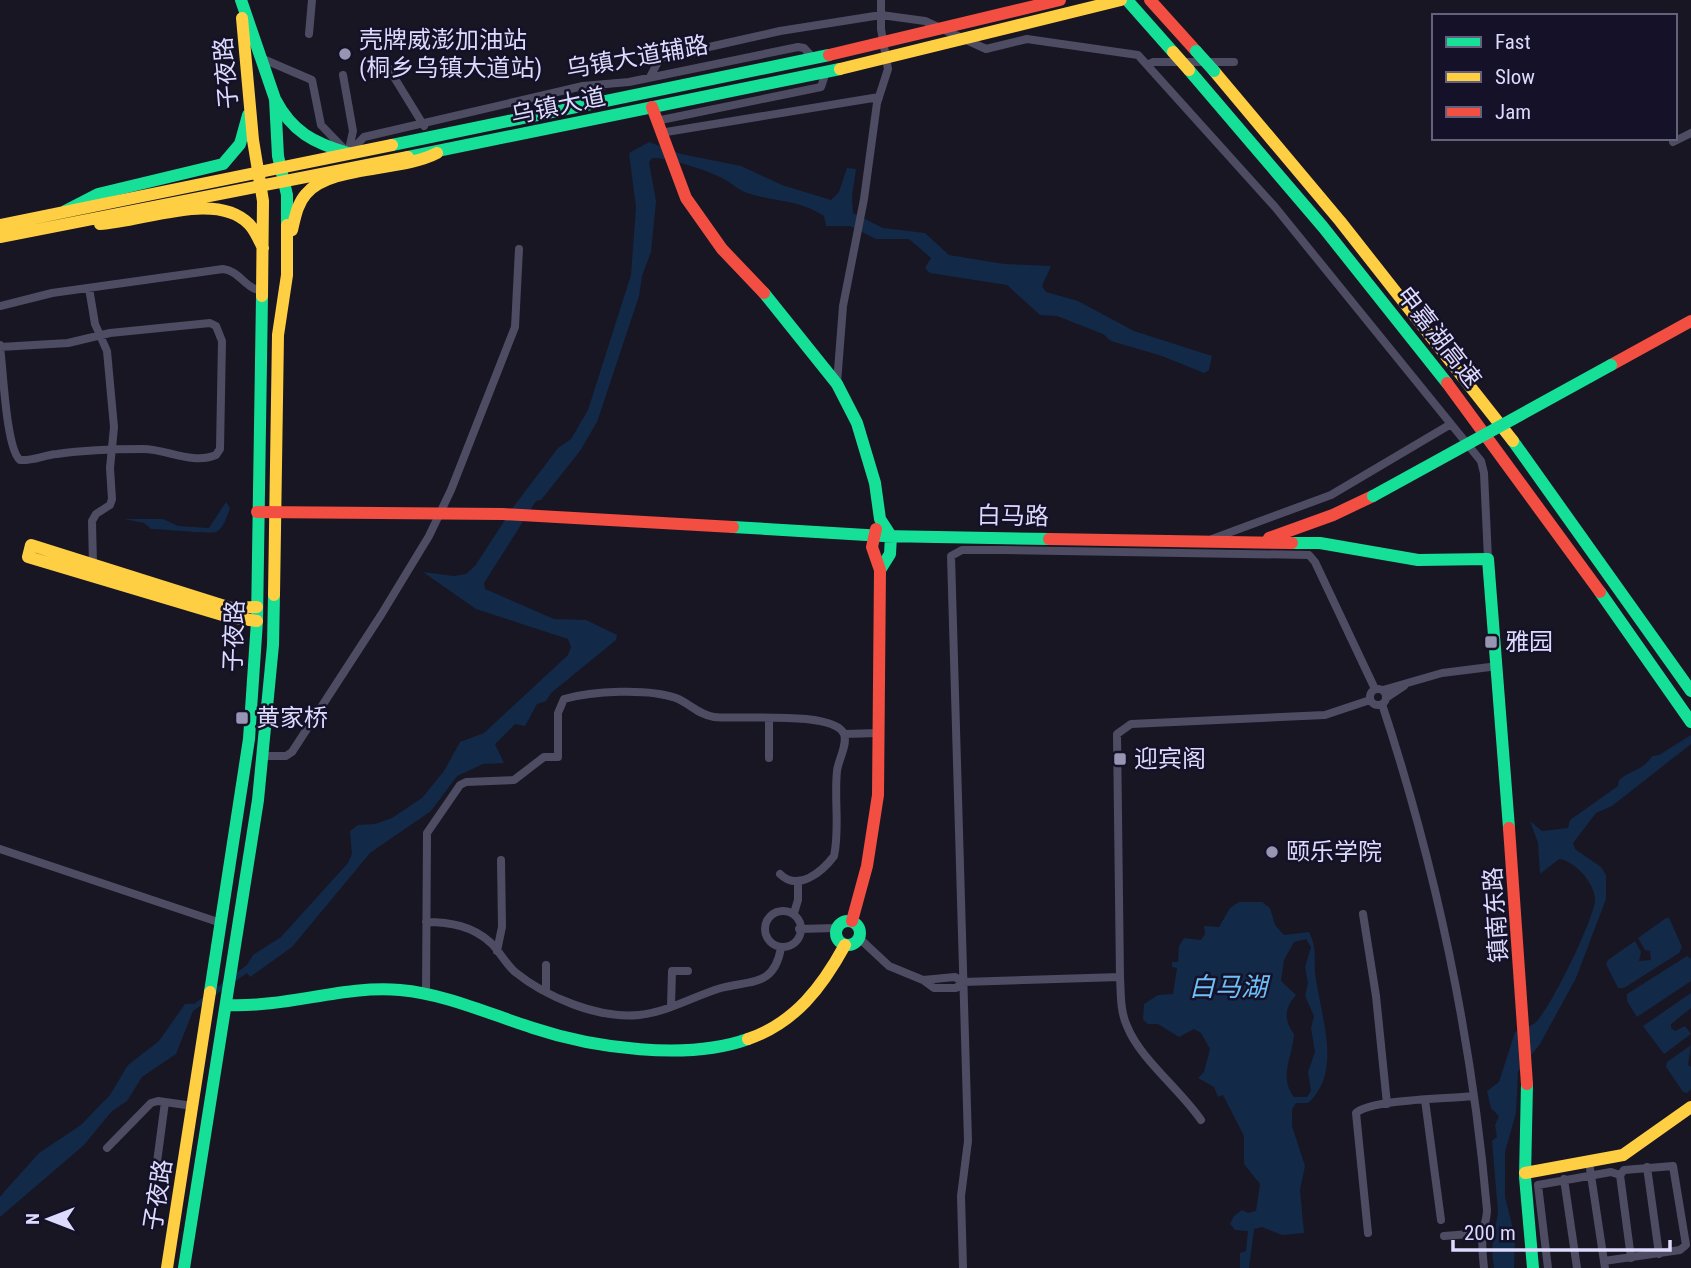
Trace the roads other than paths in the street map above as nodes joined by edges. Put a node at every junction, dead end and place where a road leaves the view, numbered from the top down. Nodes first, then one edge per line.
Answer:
1 (241, 0) edge
2 (312, 0) edge
3 (875, 0) edge
4 (881, 0) edge
5 (1060, 0) edge
6 (1121, 0) edge
7 (1127, 0) edge
8 (1150, 0) edge
9 (881, 15) junction
10 (309, 34) dead end
11 (263, 59) junction
12 (814, 59) junction
13 (1234, 62) dead end
14 (1147, 65) junction
15 (388, 69) dead end
16 (826, 72) junction
17 (343, 75) dead end
18 (650, 77) junction
19 (605, 85) junction
20 (879, 97) junction
21 (275, 99) junction
22 (250, 104) junction
23 (652, 107) junction
24 (568, 109) junction
25 (423, 124) junction
26 (470, 129) junction
27 (659, 130) junction
28 (1691, 133) edge
29 (431, 137) junction
30 (1673, 142) dead end
31 (473, 145) junction
32 (439, 152) junction
33 (348, 153) junction
34 (280, 168) junction
35 (260, 173) junction
36 (285, 182) junction
37 (262, 187) junction
38 (62, 213) junction
39 (83, 222) junction
40 (0, 225) edge
41 (0, 237) edge
42 (263, 248) junction
43 (519, 249) dead end
44 (287, 254) junction
45 (89, 288) junction
46 (262, 291) junction
47 (0, 306) edge
48 (1691, 321) edge
49 (101, 336) junction
50 (0, 346) edge
51 (837, 384) junction
52 (1451, 424) junction
53 (112, 450) junction
54 (257, 512) junction
55 (274, 512) junction
56 (441, 512) junction
57 (880, 519) junction
58 (874, 535) junction
59 (891, 536) junction
60 (1209, 540) junction
61 (1258, 541) junction
62 (29, 551) dead end
63 (1489, 559) junction
64 (880, 570) junction
65 (93, 571) junction
66 (257, 614) junction
67 (1497, 666) junction
68 (1691, 691) edge
69 (1381, 695) junction
70 (769, 718) junction
71 (1691, 722) edge
72 (879, 733) junction
73 (844, 734) junction
74 (264, 756) junction
75 (769, 758) dead end
76 (0, 849) edge
77 (501, 860) dead end
78 (780, 874) dead end
79 (798, 881) junction
80 (225, 900) junction
81 (242, 902) junction
82 (793, 913) junction
83 (1363, 914) dead end
84 (852, 921) junction
85 (426, 922) junction
86 (221, 923) junction
87 (836, 928) junction
88 (799, 929) junction
89 (859, 939) junction
90 (845, 944) junction
91 (781, 948) junction
92 (497, 951) junction
93 (546, 965) dead end
94 (688, 971) dead end
95 (943, 977) junction
96 (1120, 977) junction
97 (923, 980) junction
98 (963, 982) junction
99 (943, 988) junction
100 (546, 991) junction
101 (426, 994) junction
102 (227, 998) junction
103 (671, 1006) junction
104 (1472, 1096) junction
105 (1425, 1100) junction
106 (165, 1102) junction
107 (1387, 1104) junction
108 (193, 1105) junction
109 (1691, 1107) edge
110 (1201, 1121) dead end
111 (107, 1148) dead end
112 (1647, 1167) junction
113 (1590, 1169) junction
114 (1525, 1173) junction
115 (1620, 1175) junction
116 (1564, 1179) junction
117 (153, 1192) dead end
118 (1441, 1220) dead end
119 (1368, 1233) dead end
120 (1483, 1233) junction
121 (1444, 1236) dead end
122 (1659, 1254) junction
123 (1631, 1258) junction
124 (1604, 1265) edge
125 (167, 1268) edge
126 (184, 1268) edge
127 (962, 1268) edge
128 (1483, 1268) edge
129 (1533, 1268) edge
130 (1548, 1268) edge
131 (1577, 1268) edge

1 - 11 main road, 子夜路
1 - 22 main road, 子夜路
2 - 10 street
3 - 9 street
4 - 9 street
5 - 12 main road, 乌镇大道, bridge
6 - 16 main road, 乌镇大道, bridge
7 - 71 main road, 申嘉湖高速, bridge
8 - 68 main road, 申嘉湖高速, bridge
9 - 14 street
9 - 18 street
9 - 20 street
11 - 21 main road, 子夜路
11 - 33 street
12 - 18 street, 乌镇大道辅路
12 - 24 main road, 乌镇大道
13 - 14 street
14 - 52 street
15 - 25 street
16 - 23 main road, 乌镇大道
16 - 27 street
17 - 33 street
18 - 19 street, 乌镇大道辅路
19 - 24 street
19 - 25 street, 乌镇大道辅路
20 - 27 street
20 - 51 street
21 - 33 main road
21 - 34 main road, 子夜路
22 - 35 main road, 子夜路
22 - 38 main road
23 - 27 main road
23 - 31 main road, 乌镇大道
24 - 26 main road, 乌镇大道
25 - 29 street
25 - 33 street, 乌镇大道辅路
26 - 29 main road, 乌镇大道
26 - 31 main road
27 - 51 main road
28 - 30 street
29 - 33 main road, 乌镇大道
31 - 32 main road, 乌镇大道
32 - 36 main road, 乌镇大道
32 - 44 main road
33 - 34 main road, 乌镇大道
34 - 35 main road, 乌镇大道
34 - 36 main road, 子夜路
35 - 37 main road, 子夜路
35 - 38 main road, 乌镇大道
36 - 37 main road, 乌镇大道
36 - 44 main road, 子夜路
37 - 39 main road, 乌镇大道
37 - 42 main road, 子夜路
38 - 40 main road, 乌镇大道
39 - 41 main road, 乌镇大道
39 - 42 main road
42 - 46 main road, 子夜路
43 - 56 street
44 - 55 main road, 子夜路
45 - 46 street
45 - 47 street
45 - 49 street
46 - 54 main road, 子夜路
48 - 61 main road, bridge
49 - 50 street
49 - 53 street
49 - 53 street
50 - 53 street
51 - 57 main road
52 - 60 street
52 - 63 street
53 - 65 street
54 - 55 main road, 白马路
54 - 66 main road, 子夜路
55 - 56 main road, 白马路
55 - 74 main road, 子夜路
56 - 58 main road, 白马路
56 - 74 street
57 - 58 main road
57 - 59 main road
58 - 59 main road, 白马路
58 - 64 main road
59 - 60 main road, 白马路
59 - 64 main road
60 - 61 main road, 白马路
61 - 63 main road, 白马路
62 - 65 main road
63 - 67 main road, 镇南东路
64 - 72 main road
65 - 66 main road
66 - 80 main road, 子夜路
67 - 69 street
67 - 114 main road, 镇南东路
69 - 96 street
69 - 98 street
69 - 104 street
70 - 73 street
70 - 75 street
70 - 85 street
72 - 73 street
72 - 84 main road
73 - 79 street
74 - 81 main road, 子夜路
76 - 86 street
77 - 92 street
78 - 79 street
79 - 82 street
80 - 81 main road
80 - 86 main road, 子夜路
81 - 102 main road, 子夜路
82 - 88 street
82 - 91 street
83 - 107 street
84 - 87 main road
84 - 89 main road
85 - 92 street
85 - 101 street
86 - 108 main road, 子夜路
87 - 88 street
87 - 90 main road
88 - 91 street
89 - 90 main road
89 - 97 street
90 - 101 main road
91 - 103 street
92 - 100 street
93 - 100 street
94 - 103 street
95 - 97 street
95 - 98 street
95 - 99 street
96 - 98 street
96 - 110 street
97 - 99 street
98 - 99 street
98 - 127 street
100 - 103 street
101 - 102 main road
102 - 126 main road, 子夜路
104 - 105 street
104 - 120 street
105 - 107 street
105 - 118 street
106 - 108 street
106 - 111 street
106 - 117 street
107 - 119 street
108 - 125 main road, 子夜路
109 - 113 main road
112 - 115 street
112 - 122 street
112 - 122 street
113 - 114 main road
113 - 115 street
113 - 116 street
113 - 124 street
114 - 129 main road, 镇南东路
115 - 123 street
116 - 130 street
116 - 131 street
120 - 121 street
120 - 128 street
122 - 123 street
123 - 124 street

